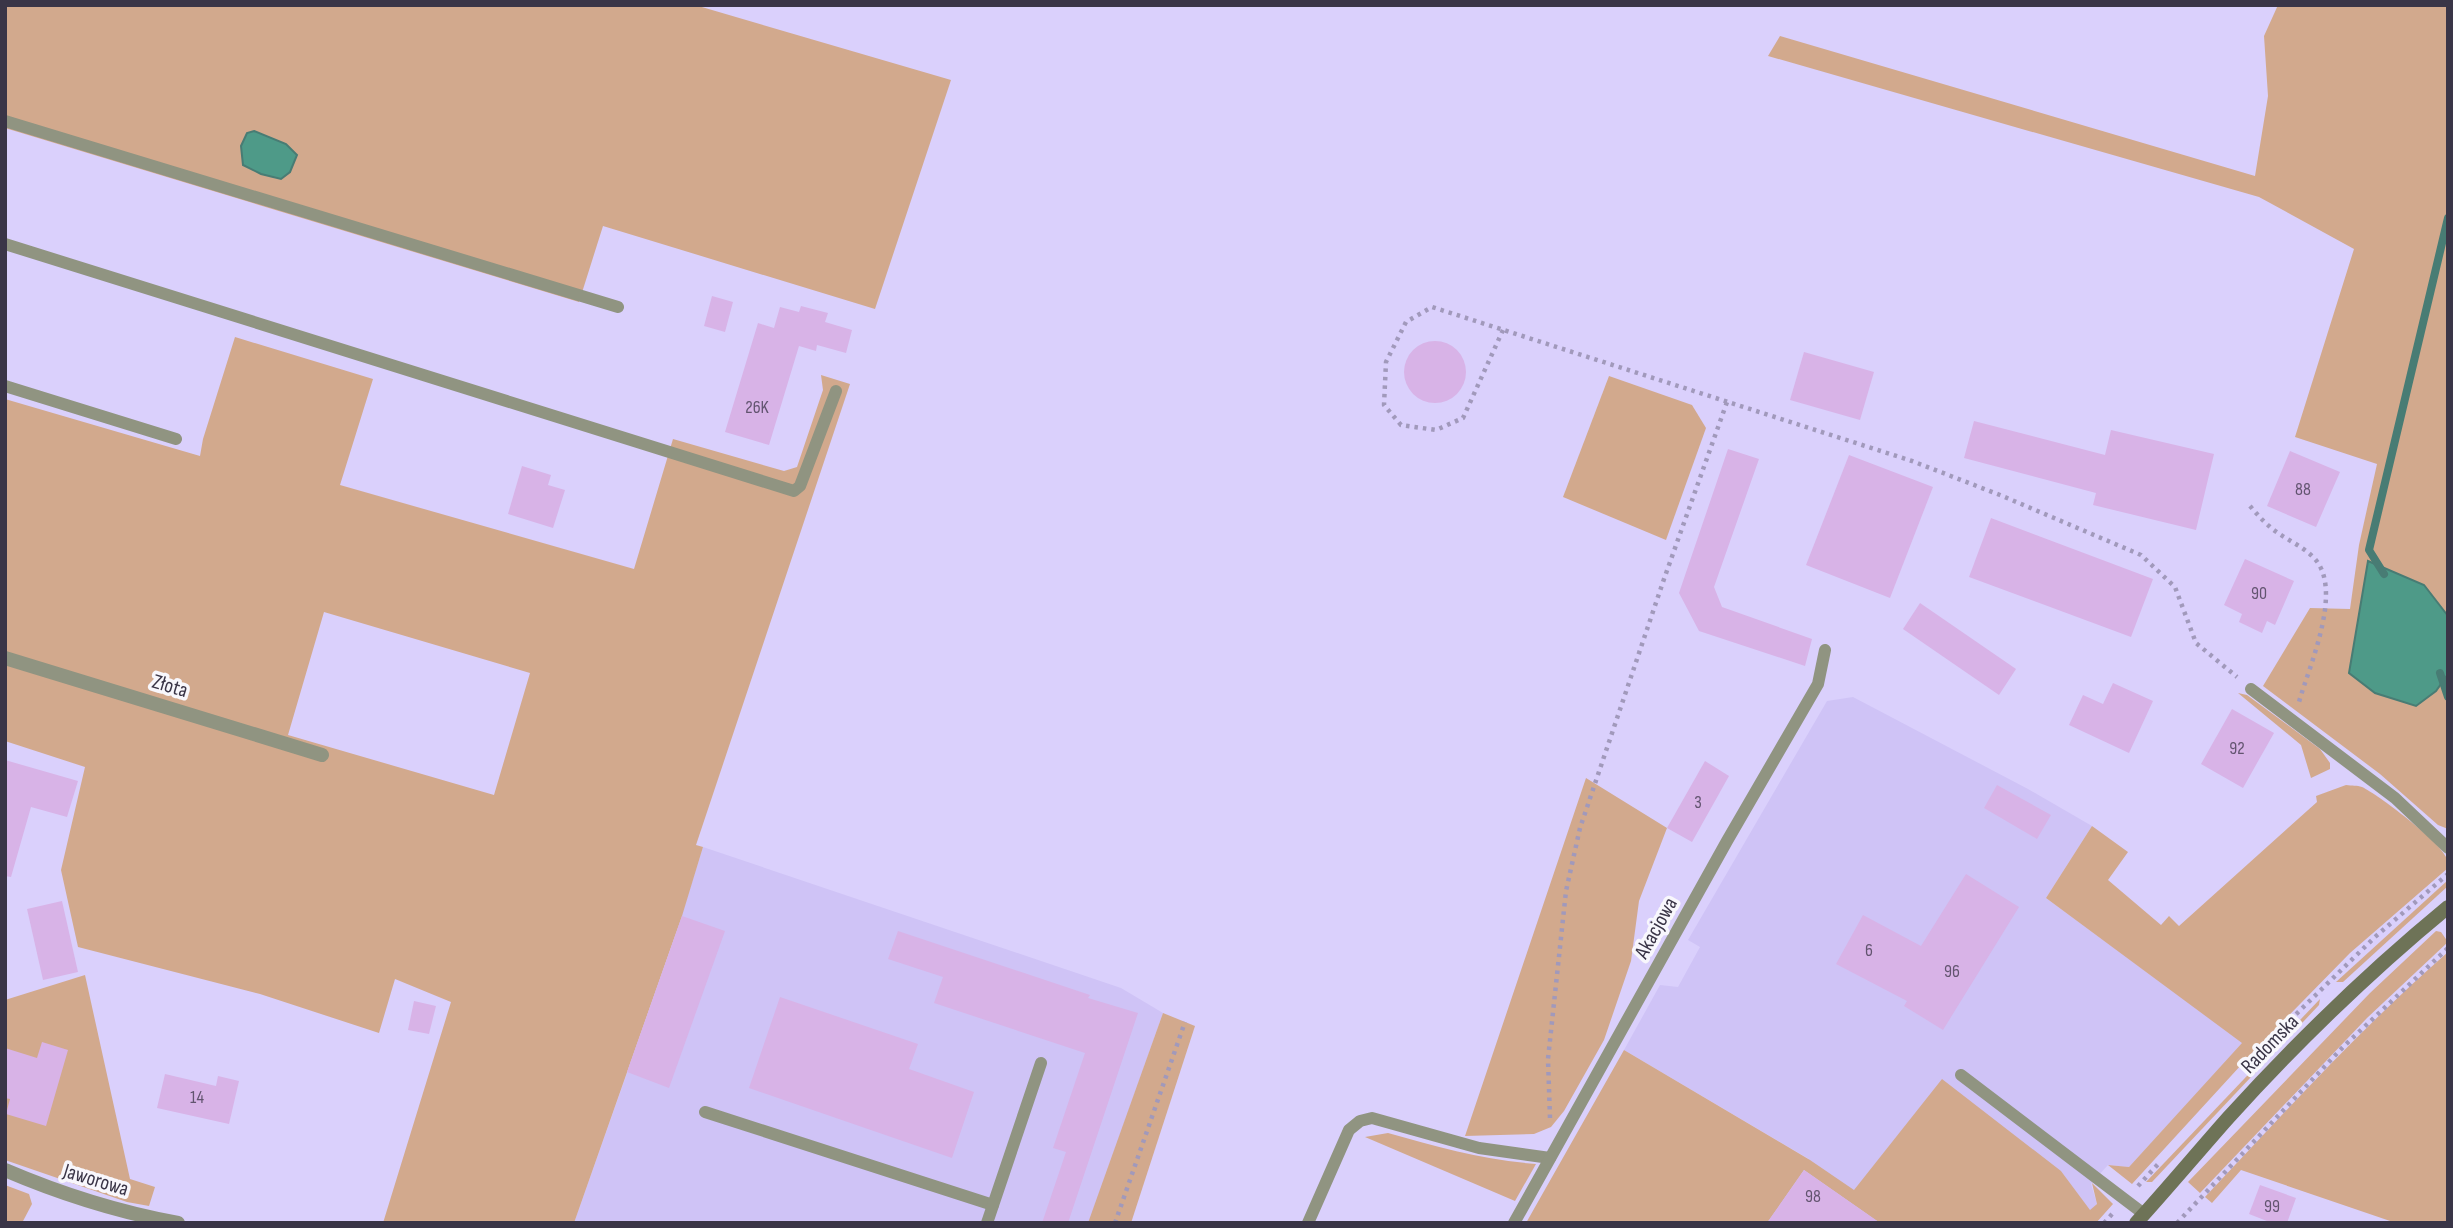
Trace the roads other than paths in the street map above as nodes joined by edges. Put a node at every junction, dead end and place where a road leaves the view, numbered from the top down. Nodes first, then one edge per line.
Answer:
1 (5, 121) edge
2 (5, 244) edge
3 (618, 307) dead end
4 (5, 386) edge
5 (836, 391) dead end
6 (176, 439) dead end
7 (1825, 650) dead end
8 (5, 658) edge
9 (2251, 689) road end
10 (323, 755) dead end
11 (2448, 848) edge
12 (2448, 907) edge
13 (1041, 1063) dead end
14 (1961, 1075) dead end
15 (705, 1112) dead end
16 (1550, 1158) junction
17 (5, 1170) edge
18 (993, 1205) junction
19 (2140, 1218) edge
20 (178, 1223) edge
21 (988, 1223) edge
22 (1308, 1223) edge
23 (1514, 1223) edge

1 - 3 lane
2 - 5 lane
4 - 6 lane
7 - 16 lane, Akacjowa
8 - 10 street, Złota
9 - 11 lane
12 - 19 main road, Radomska
13 - 18 lane
14 - 19 lane
15 - 18 lane
16 - 22 lane
16 - 23 lane, Akacjowa
17 - 20 street, Jaworowa
18 - 21 lane

